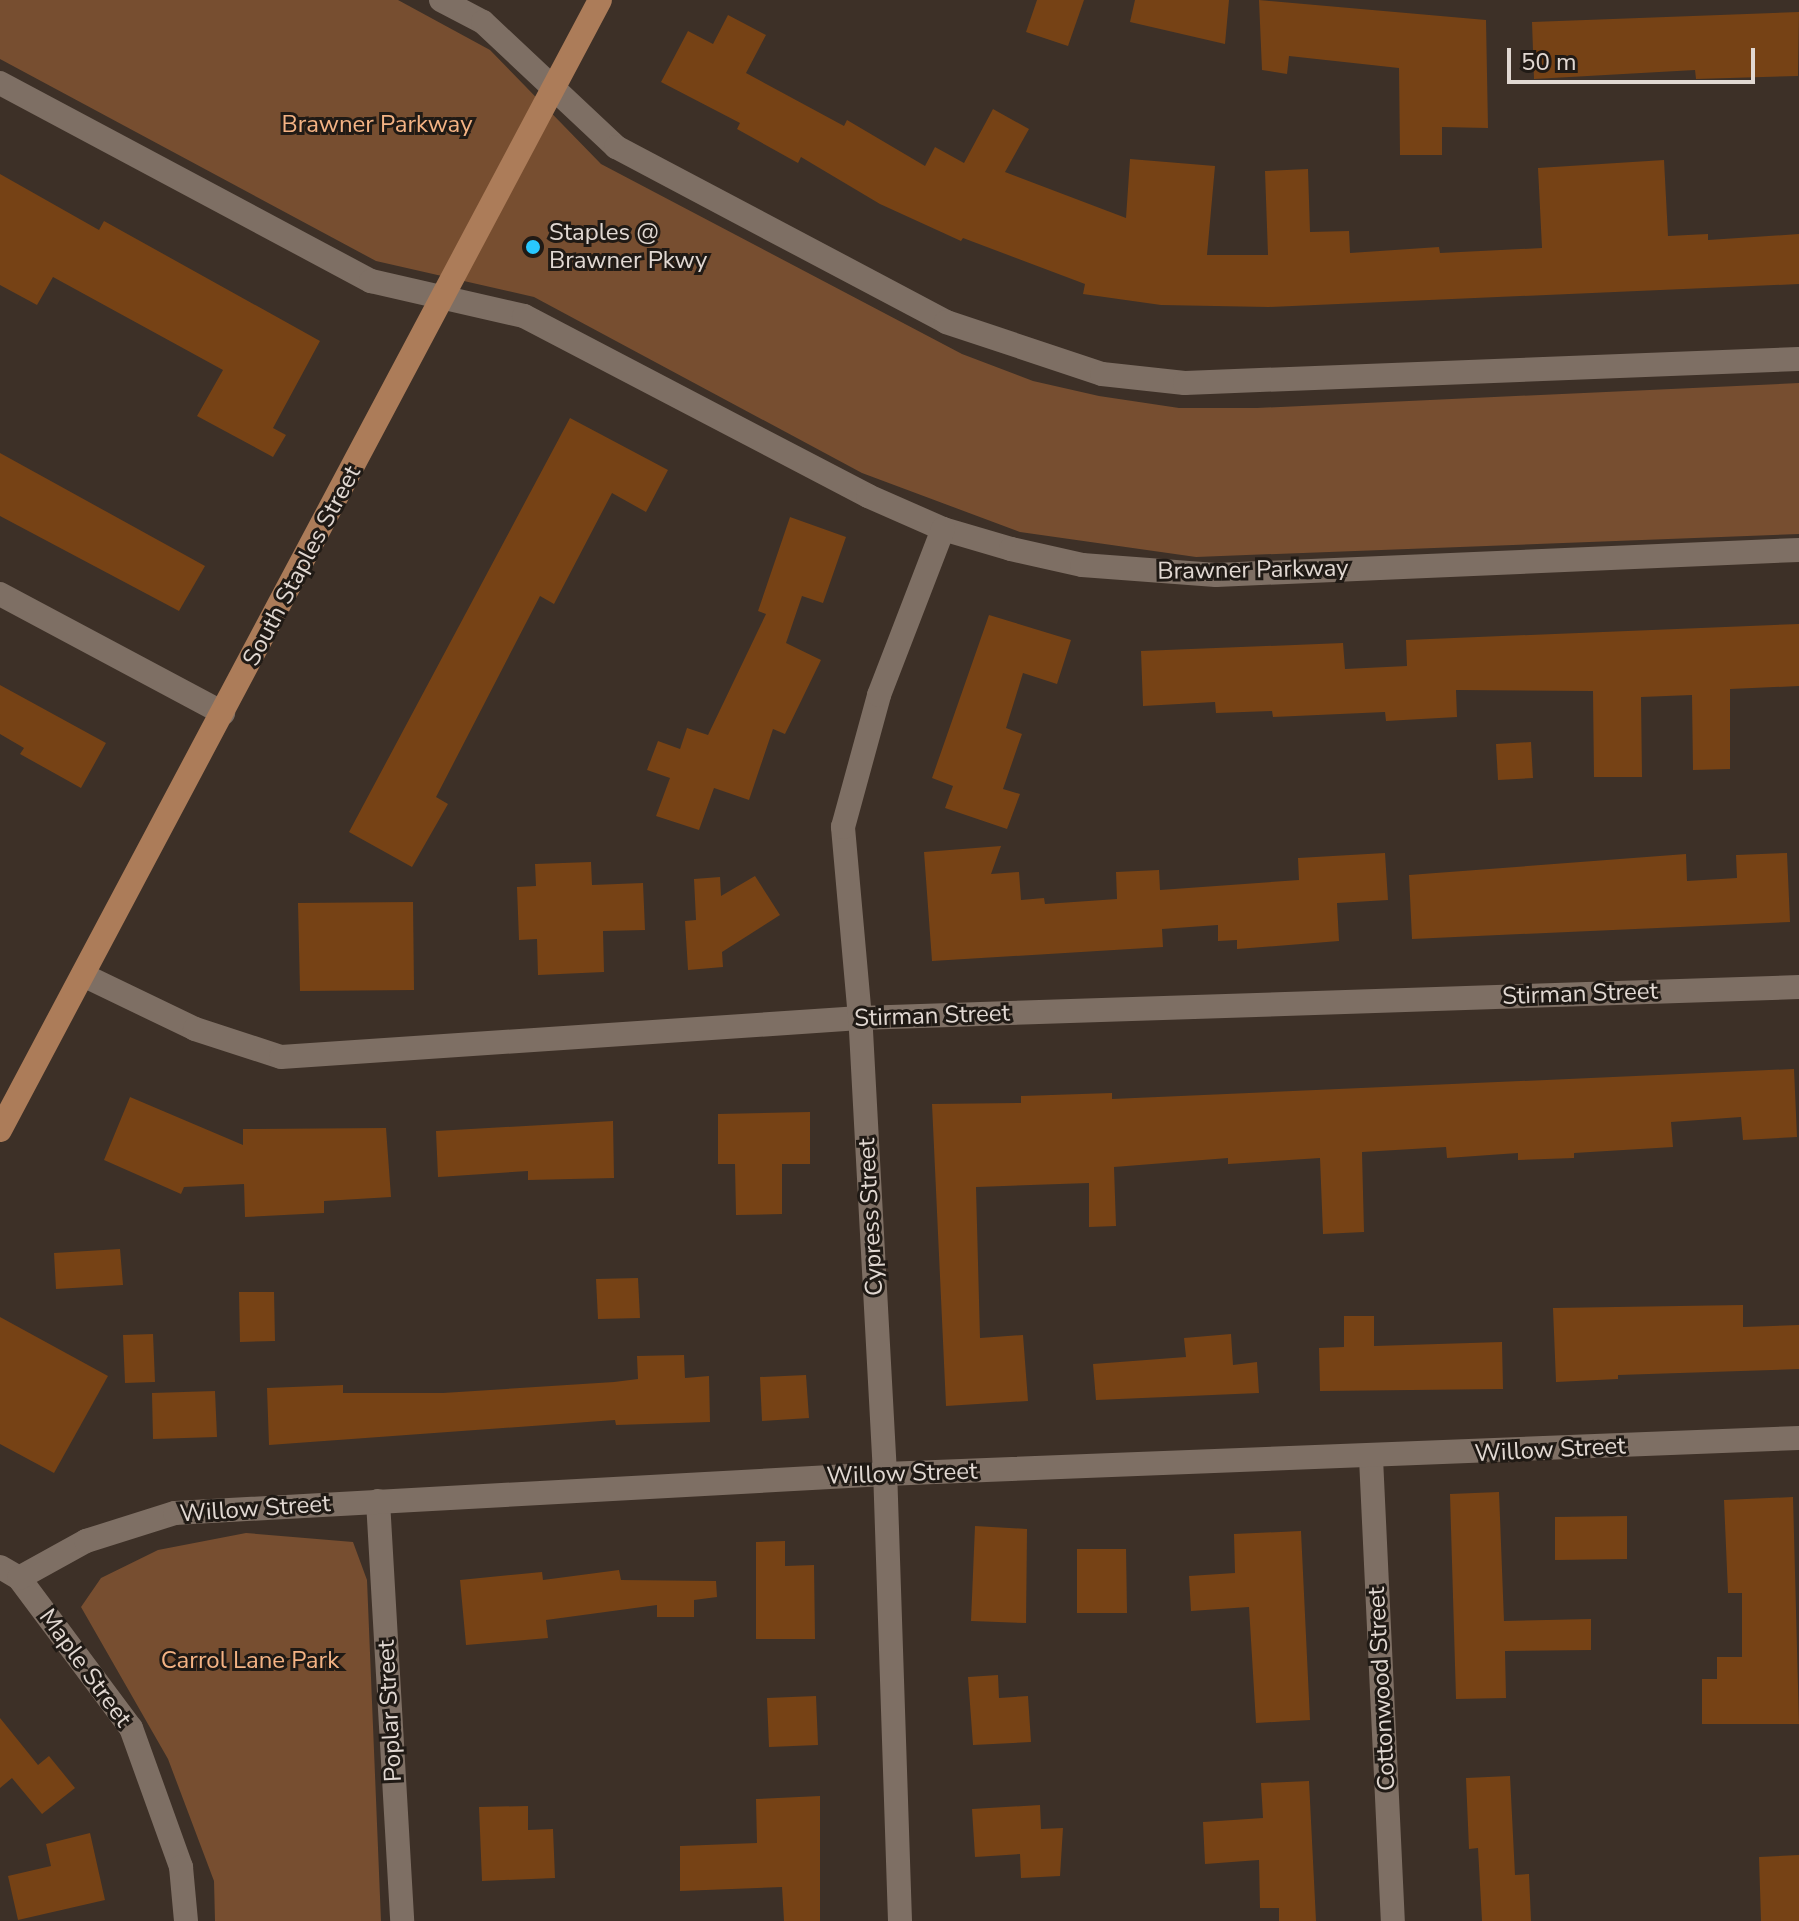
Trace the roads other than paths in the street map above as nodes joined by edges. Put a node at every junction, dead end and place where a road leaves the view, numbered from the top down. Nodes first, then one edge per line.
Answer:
1 (441, 0) edge
2 (600, 0) edge
3 (0, 83) edge
4 (555, 88) junction
5 (444, 300) junction
6 (1799, 359) edge
7 (943, 529) junction
8 (1799, 550) edge
9 (0, 594) edge
10 (223, 713) junction
11 (83, 975) junction
12 (1799, 987) edge
13 (860, 1018) junction
14 (2, 1120) edge
15 (1799, 1438) edge
16 (1371, 1458) junction
17 (885, 1474) junction
18 (378, 1501) junction
19 (10, 1573) edge
20 (186, 1921) edge
21 (402, 1921) edge
22 (900, 1921) edge
23 (1393, 1921) edge

1 - 4 street
2 - 4 main road, South Staples Street
3 - 5 street, Brawner Parkway
4 - 5 main road, South Staples Street
4 - 6 street
5 - 7 street, Brawner Parkway
5 - 10 main road, South Staples Street
7 - 8 street, Brawner Parkway
7 - 13 street, Cypress Street
9 - 10 street
10 - 11 main road, South Staples Street
11 - 13 street, Stirman Street
11 - 14 main road, South Staples Street
12 - 13 street, Stirman Street
13 - 17 street, Cypress Street
15 - 16 street, Willow Street
16 - 17 street, Willow Street
16 - 23 street, Cottonwood Street
17 - 18 street, Willow Street
17 - 22 street, Cypress Street
18 - 19 street, Willow Street
18 - 21 street, Poplar Street
19 - 20 street, Maple Street

